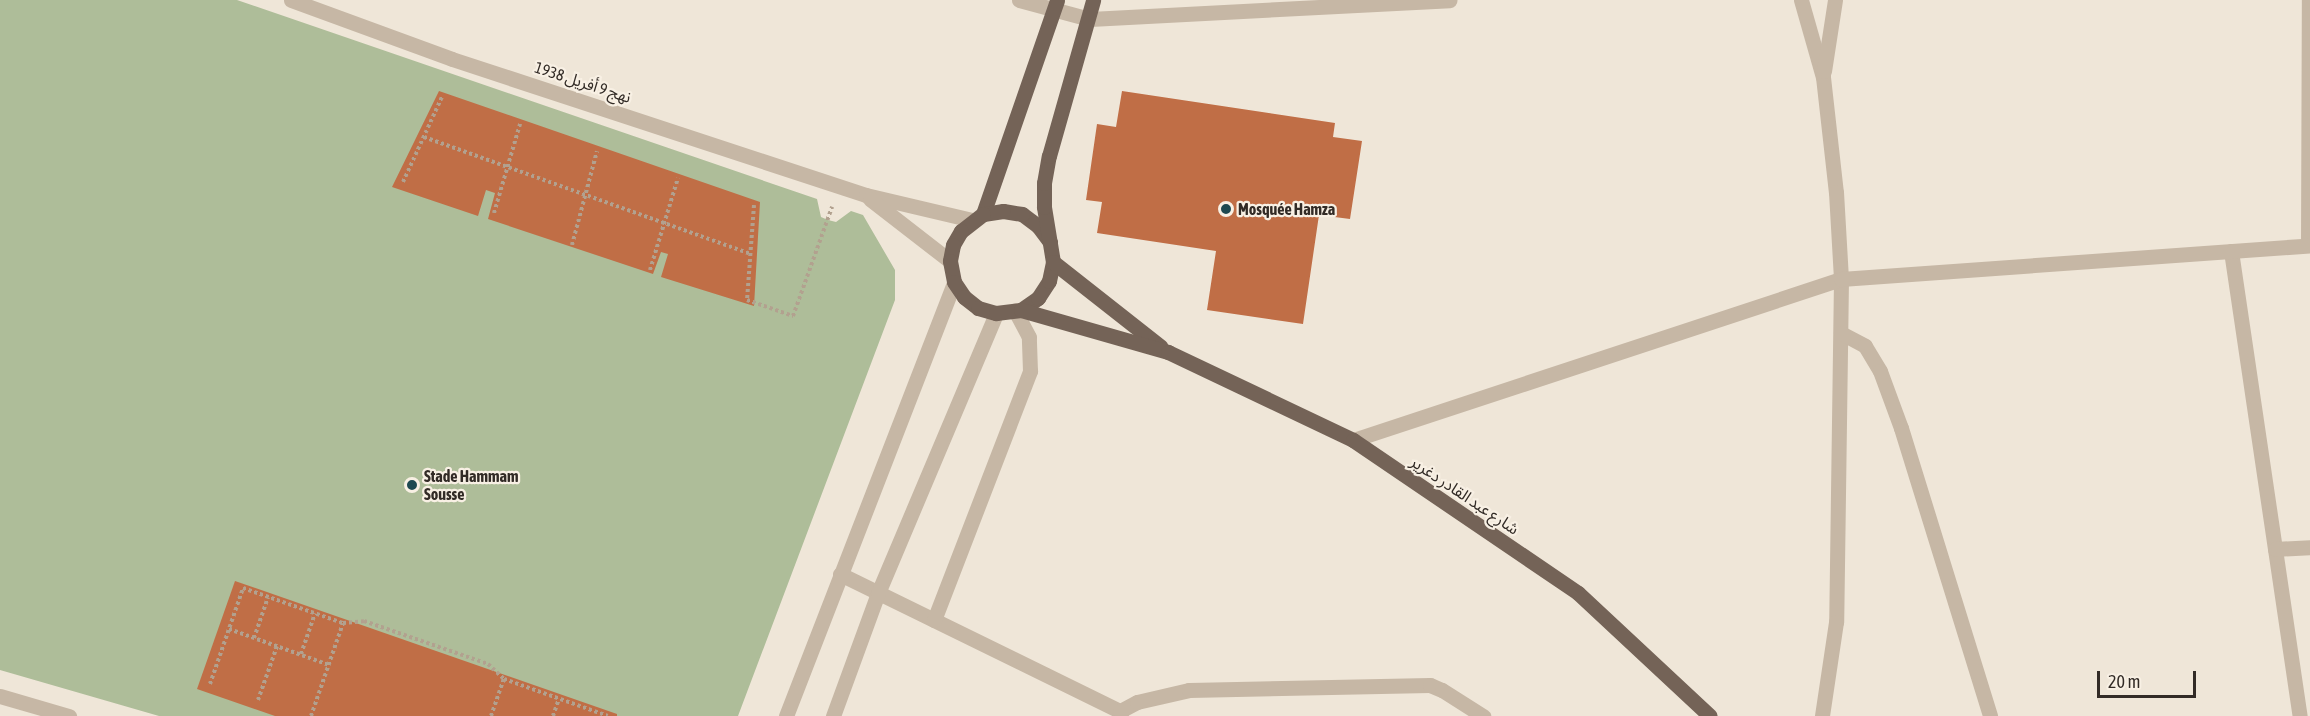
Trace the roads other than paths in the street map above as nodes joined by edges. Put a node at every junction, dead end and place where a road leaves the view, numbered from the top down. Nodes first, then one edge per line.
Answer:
1 (291, 0) edge
2 (1019, 0) edge
3 (1093, 0) edge
4 (1449, 0) edge
5 (1801, 0) edge
6 (1835, 0) edge
7 (2309, 0) edge
8 (317, 5) edge
9 (1056, 5) edge
10 (1090, 19) junction
11 (1823, 77) junction
12 (866, 195) junction
13 (978, 217) junction
14 (1050, 242) junction
15 (2309, 245) edge
16 (2230, 251) junction
17 (950, 261) junction
18 (1053, 262) junction
19 (1841, 279) junction
20 (954, 282) junction
21 (1018, 310) junction
22 (996, 313) junction
23 (1841, 333) junction
24 (1168, 352) junction
25 (1353, 440) junction
26 (2310, 547) edge
27 (2275, 549) junction
28 (840, 574) junction
29 (878, 593) junction
30 (934, 620) junction
31 (0, 696) edge
32 (1120, 714) edge
33 (69, 716) edge
34 (786, 716) edge
35 (833, 716) edge
36 (1484, 716) edge
37 (1710, 716) edge
38 (1822, 716) edge
39 (1990, 716) edge
40 (2300, 716) edge

1 - 8 street, نهج 9 أفريل 1938
2 - 9 street
3 - 10 main road
4 - 10 street
5 - 11 street
6 - 11 street
7 - 15 street
8 - 12 street, نهج 9 أفريل 1938
9 - 10 street
9 - 13 main road
10 - 14 main road
11 - 19 street
12 - 13 street
12 - 17 street
13 - 14 main road
13 - 17 main road
14 - 18 main road
15 - 16 street
16 - 19 street
16 - 27 street
17 - 20 main road
18 - 21 main road
18 - 24 main road, شارع عبد القادر دغرير
19 - 23 street
19 - 25 street
20 - 22 main road
20 - 28 street
21 - 22 main road
21 - 24 main road, شارع عبد القادر دغرير
21 - 30 street
22 - 29 street
23 - 38 street
23 - 39 street
24 - 25 main road, شارع عبد القادر دغرير
25 - 37 main road, شارع عبد القادر دغرير
26 - 27 street
27 - 40 street
28 - 29 street
28 - 34 street
29 - 30 street
29 - 35 street
30 - 32 street
31 - 33 street
32 - 36 street

